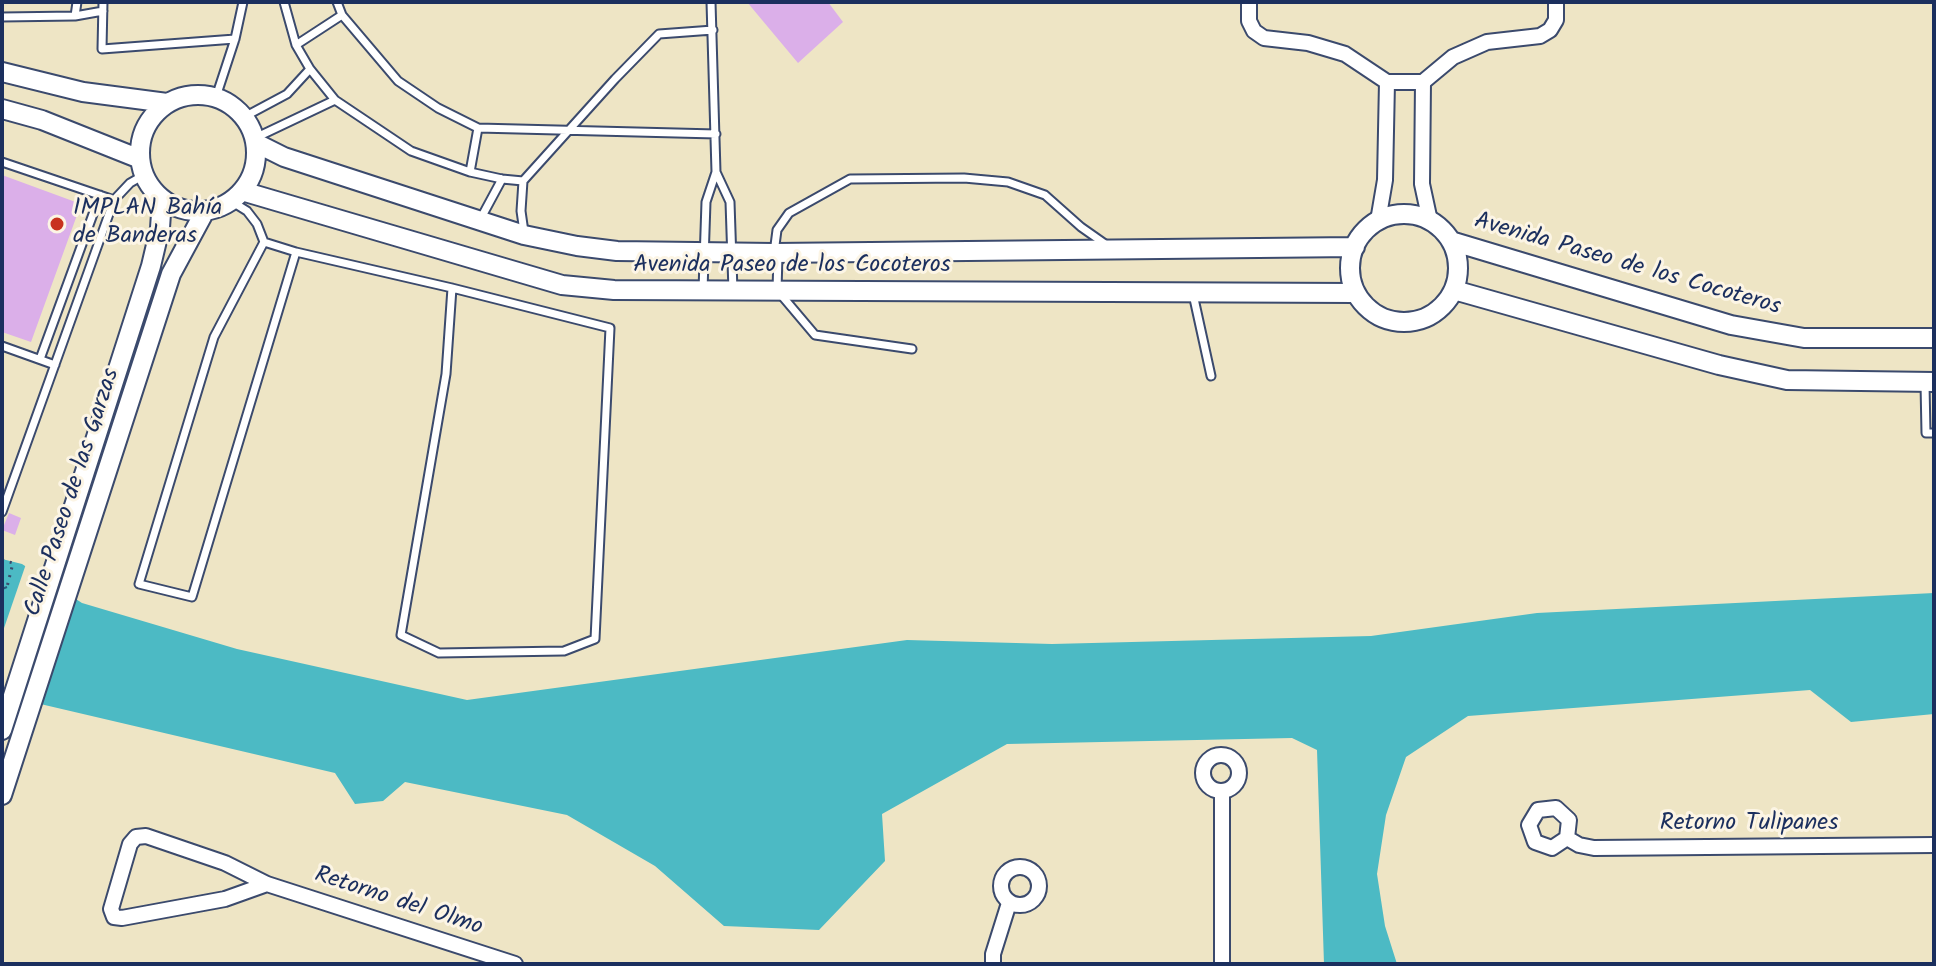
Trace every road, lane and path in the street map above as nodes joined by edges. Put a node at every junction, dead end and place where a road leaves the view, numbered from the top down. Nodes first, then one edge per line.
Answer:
1 (77, 2) edge
2 (243, 2) edge
3 (284, 2) edge
4 (337, 2) edge
5 (711, 2) edge
6 (1249, 2) edge
7 (1556, 2) edge
8 (103, 6) edge
9 (342, 15) junction
10 (75, 16) junction
11 (2, 17) edge
12 (713, 30) junction
13 (235, 39) junction
14 (296, 45) junction
15 (310, 69) junction
16 (2, 72) edge
17 (1387, 82) junction
18 (1423, 82) junction
19 (216, 97) junction
20 (335, 100) junction
21 (167, 103) junction
22 (2, 109) edge
23 (244, 117) junction
24 (478, 128) junction
25 (568, 130) junction
26 (716, 134) junction
27 (255, 141) junction
28 (2, 162) edge
29 (142, 167) junction
30 (470, 172) junction
31 (716, 172) junction
32 (502, 179) junction
33 (523, 181) junction
34 (100, 195) junction
35 (237, 196) junction
36 (162, 199) junction
37 (114, 200) junction
38 (205, 211) junction
39 (481, 220) junction
40 (1378, 221) junction
41 (1430, 221) junction
42 (524, 235) junction
43 (1451, 241) junction
44 (264, 242) junction
45 (1355, 247) junction
46 (1113, 249) junction
47 (296, 252) junction
48 (703, 253) junction
49 (733, 253) junction
50 (776, 253) junction
51 (452, 288) junction
52 (777, 290) junction
53 (1454, 290) junction
54 (703, 291) junction
55 (733, 291) junction
56 (1192, 292) junction
57 (1356, 293) junction
58 (1934, 338) edge
59 (2, 346) edge
60 (912, 349) dead end
61 (40, 359) junction
62 (55, 365) junction
63 (1211, 376) dead end
64 (1929, 382) edge
65 (1934, 433) edge
66 (2, 512) edge
67 (2, 560) edge
68 (7, 587) dead end
69 (4, 725) edge
70 (1222, 792) dead end
71 (2, 795) edge
72 (1567, 838) dead end
73 (1934, 845) edge
74 (267, 884) junction
75 (1009, 903) dead end
76 (515, 964) edge
77 (993, 964) edge
78 (1222, 964) edge

1 - 10 lane
2 - 13 lane
3 - 14 lane
4 - 9 lane
5 - 12 lane
6 - 17 street
7 - 18 street
8 - 10 lane
8 - 13 lane
9 - 14 lane
9 - 24 lane
10 - 11 lane
12 - 25 lane
12 - 26 lane
13 - 19 lane
14 - 15 lane
15 - 20 lane
15 - 23 lane
16 - 21 street
17 - 18 street
17 - 40 street
18 - 41 street
19 - 21 street
19 - 23 street
20 - 27 lane
20 - 30 lane
21 - 29 street
22 - 29 street
23 - 27 street
24 - 25 lane
24 - 30 lane
25 - 26 lane
25 - 33 lane
26 - 31 lane
27 - 35 street
27 - 39 street, Avenida Paseo de los Cocoteros
28 - 34 lane
29 - 36 street
29 - 37 lane
30 - 32 lane
31 - 48 lane
31 - 49 lane
32 - 33 lane
32 - 39 lane
33 - 42 lane
34 - 37 lane
34 - 61 lane
35 - 38 street
35 - 44 lane
35 - 54 street, Avenida Paseo de los Cocoteros
36 - 38 street
36 - 69 street, Calle Paseo de las Garzas
37 - 62 lane
38 - 71 street, Calle Paseo de las Garzas
39 - 42 street, Avenida Paseo de los Cocoteros
40 - 41 street
40 - 45 street
41 - 43 street, Avenida Paseo de los Cocoteros
42 - 48 street, Avenida Paseo de los Cocoteros
43 - 53 street, Avenida Paseo de los Cocoteros
43 - 58 street, Avenida Paseo de los Cocoteros
44 - 47 lane
44 - 47 lane
45 - 46 street, Avenida Paseo de los Cocoteros
45 - 57 street
46 - 50 street, Avenida Paseo de los Cocoteros
46 - 50 lane
47 - 51 lane
48 - 49 street, Avenida Paseo de los Cocoteros
48 - 54 lane
49 - 50 street, Avenida Paseo de los Cocoteros
49 - 55 lane
50 - 52 lane
51 - 51 lane
52 - 55 street, Avenida Paseo de los Cocoteros
52 - 56 street, Avenida Paseo de los Cocoteros
52 - 60 lane
53 - 57 street
53 - 64 street
54 - 55 street, Avenida Paseo de los Cocoteros
56 - 57 street, Avenida Paseo de los Cocoteros
56 - 63 lane
59 - 61 lane
61 - 62 lane
62 - 66 lane
64 - 65 lane
67 - 68 path
70 - 78 street
72 - 73 street, Retorno Tulipanes
74 - 74 street, Retorno del Olmo
74 - 76 street, Retorno del Olmo
75 - 77 street

